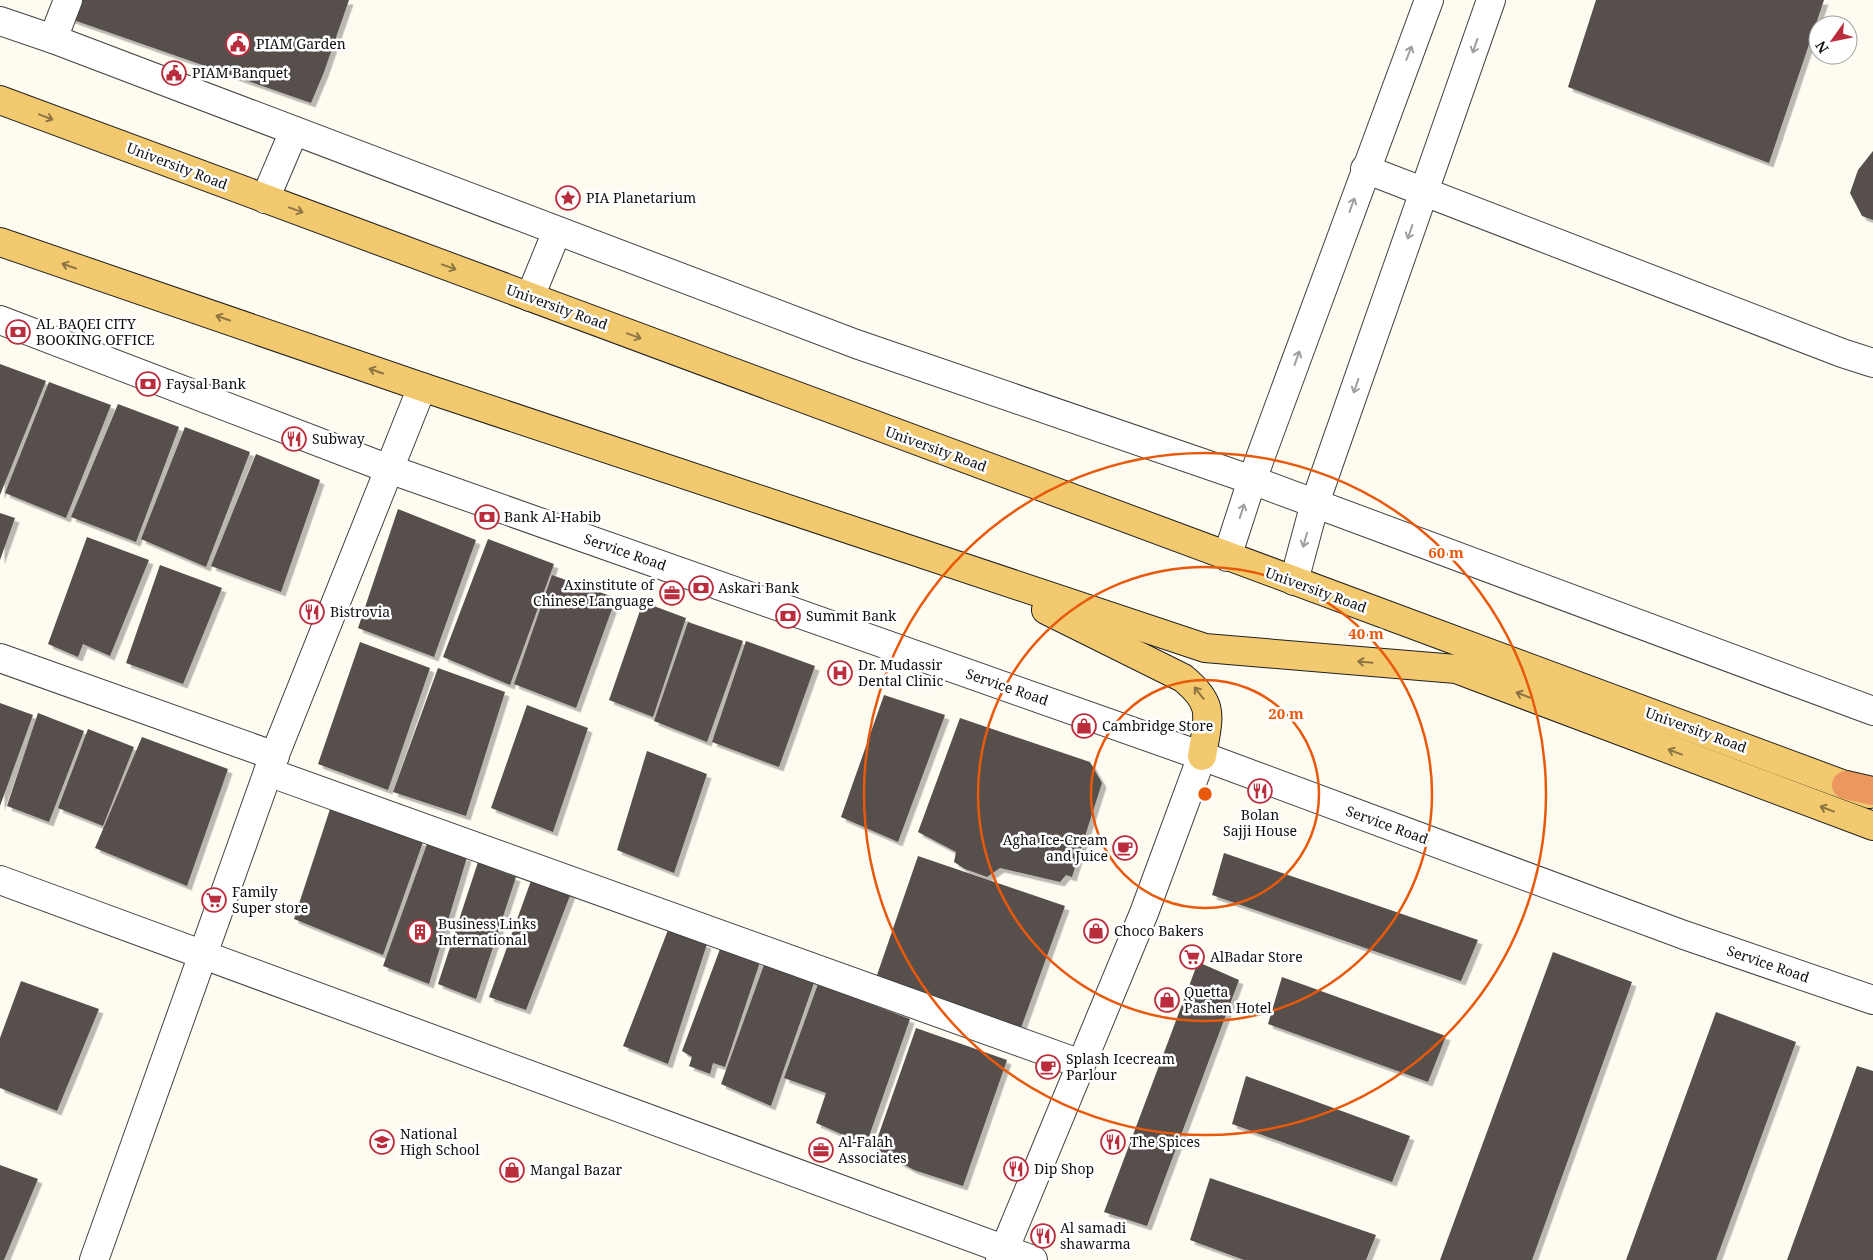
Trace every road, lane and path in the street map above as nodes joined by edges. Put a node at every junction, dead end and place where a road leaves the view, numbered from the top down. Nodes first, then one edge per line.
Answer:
1 (68, 0) edge
2 (1429, 0) edge
3 (1491, 0) edge
4 (0, 22) edge
5 (53, 39) junction
6 (0, 100) edge
7 (294, 131) junction
8 (1365, 169) junction
9 (1424, 192) junction
10 (265, 199) junction
11 (557, 231) junction
12 (0, 242) edge
13 (530, 297) junction
14 (0, 320) edge
15 (1873, 363) edge
16 (422, 387) junction
17 (389, 469) junction
18 (1252, 480) junction
19 (1315, 504) junction
20 (1227, 557) junction
21 (954, 564) junction
22 (1294, 581) junction
23 (0, 658) edge
24 (1873, 711) edge
25 (1202, 756) junction
26 (272, 764) junction
27 (1846, 785) junction
28 (1873, 791) edge
29 (1873, 795) edge
30 (1873, 826) edge
31 (0, 880) edge
32 (203, 955) junction
33 (1873, 1000) edge
34 (1081, 1064) junction
35 (1002, 1255) edge
36 (94, 1260) edge
37 (1033, 1260) edge

1 - 5 street
8 -> 2 street
3 -> 9 street
4 - 5 street
5 - 7 street
6 -> 10 main road, University Road
7 - 10 street
7 - 11 street
8 - 9 street
18 -> 8 street
9 - 15 street
9 -> 19 street
10 -> 13 main road, University Road
11 - 13 street
11 - 18 street
16 -> 12 main road, University Road
13 -> 20 main road, University Road
14 - 17 street, Service Road
16 - 17 street
16 - 21 main road, University Road
17 - 25 street, Service Road
17 - 26 street
18 - 19 street
20 -> 18 street
19 -> 22 street
19 - 24 street
20 - 22 main road, University Road
25 -> 21 main road
30 -> 21 main road, University Road
22 - 27 main road, University Road
23 - 26 street
25 - 33 street, Service Road
25 - 34 street
26 - 32 street
26 - 34 street
27 - 28 highway
27 - 29 main road, University Road
31 - 32 street
32 - 35 street
32 - 36 street
34 - 35 street
35 - 37 street

